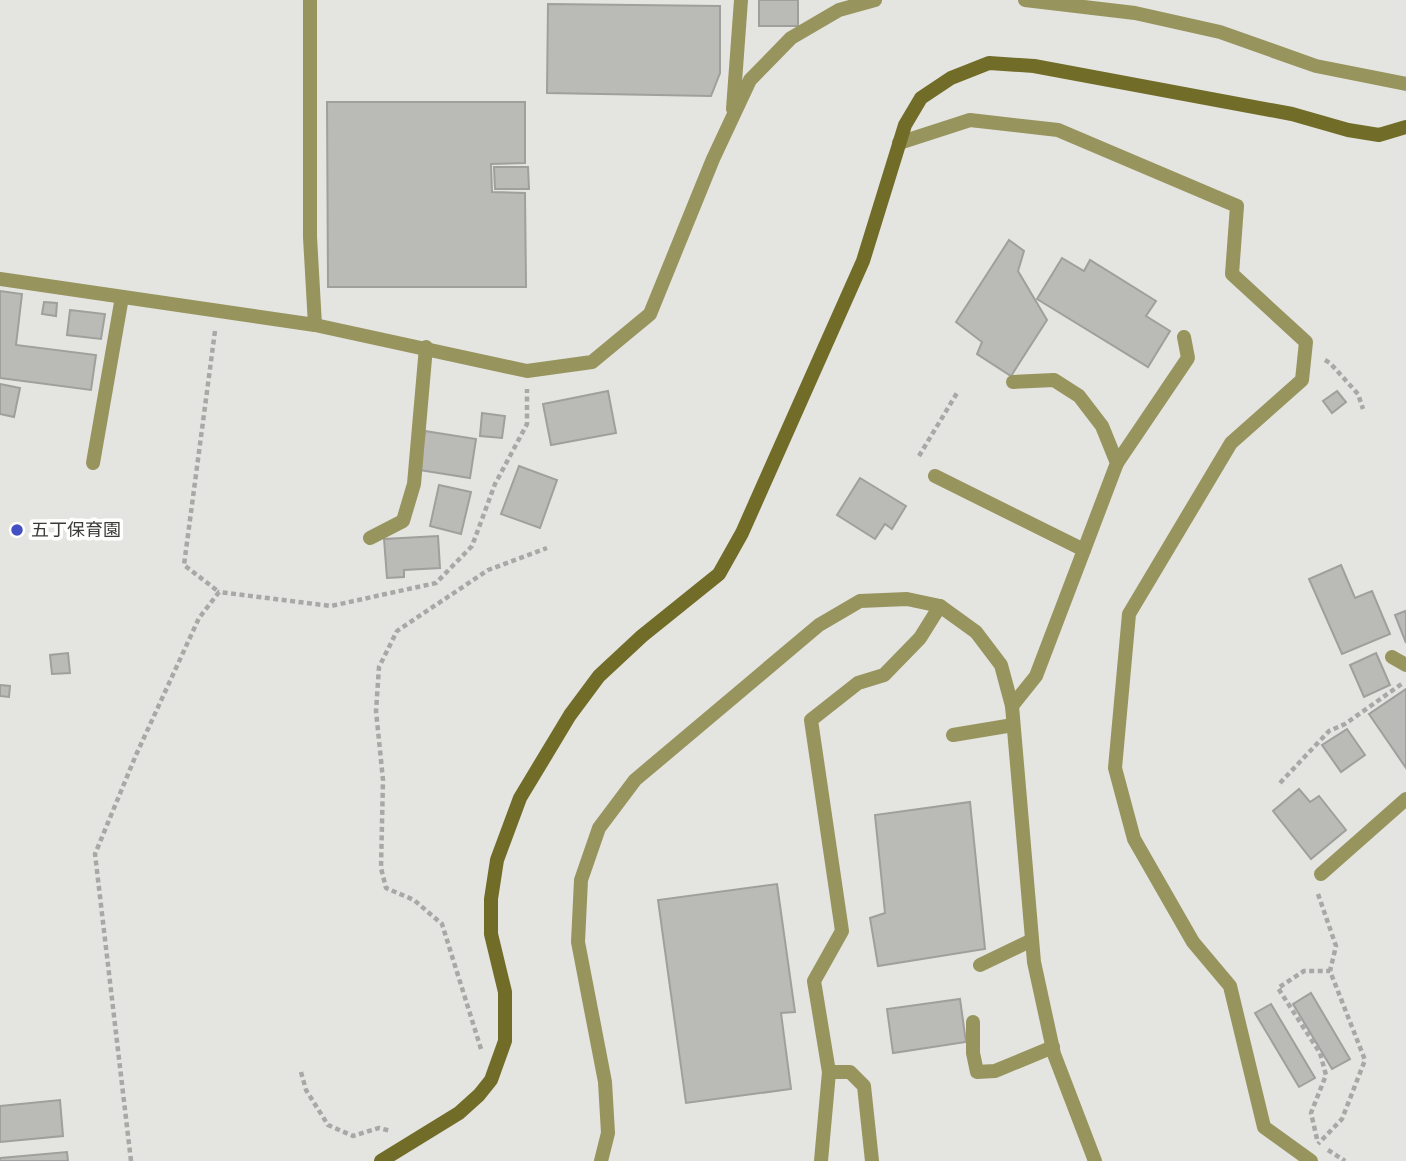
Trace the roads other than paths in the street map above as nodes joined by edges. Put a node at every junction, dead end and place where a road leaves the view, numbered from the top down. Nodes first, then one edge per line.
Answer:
1 (310, 0) edge
2 (741, 0) edge
3 (875, 0) edge
4 (1025, 0) edge
5 (1406, 83) edge
6 (733, 121) junction
7 (1406, 127) edge
8 (899, 143) junction
9 (0, 279) edge
10 (121, 297) junction
11 (315, 325) junction
12 (1184, 337) dead end
13 (426, 347) junction
14 (1013, 382) dead end
15 (93, 463) dead end
16 (1117, 463) junction
17 (935, 476) dead end
18 (370, 538) dead end
19 (1084, 550) junction
20 (940, 606) junction
21 (1392, 657) dead end
22 (1406, 665) edge
23 (1012, 706) junction
24 (1013, 725) junction
25 (953, 735) dead end
26 (1406, 799) edge
27 (1321, 874) road end
28 (1032, 940) junction
29 (980, 965) dead end
30 (972, 1022) dead end
31 (1053, 1047) junction
32 (829, 1072) junction
33 (381, 1161) edge
34 (601, 1161) edge
35 (821, 1161) edge
36 (872, 1161) edge
37 (1095, 1161) edge
38 (1311, 1161) edge

1 - 11 street
2 - 6 street
3 - 6 street
4 - 5 street
6 - 13 street
7 - 8 street
8 - 33 street
8 - 38 street
9 - 10 street
10 - 11 street
10 - 15 street
11 - 13 street
12 - 16 street
13 - 18 street
14 - 16 street
16 - 19 street
17 - 19 street
19 - 23 street
20 - 23 street
20 - 32 street
20 - 34 street
21 - 22 street
23 - 24 street
24 - 25 street
24 - 28 street
26 - 27 street
28 - 29 street
28 - 31 street
30 - 31 street
31 - 37 street
32 - 35 street
32 - 36 street

